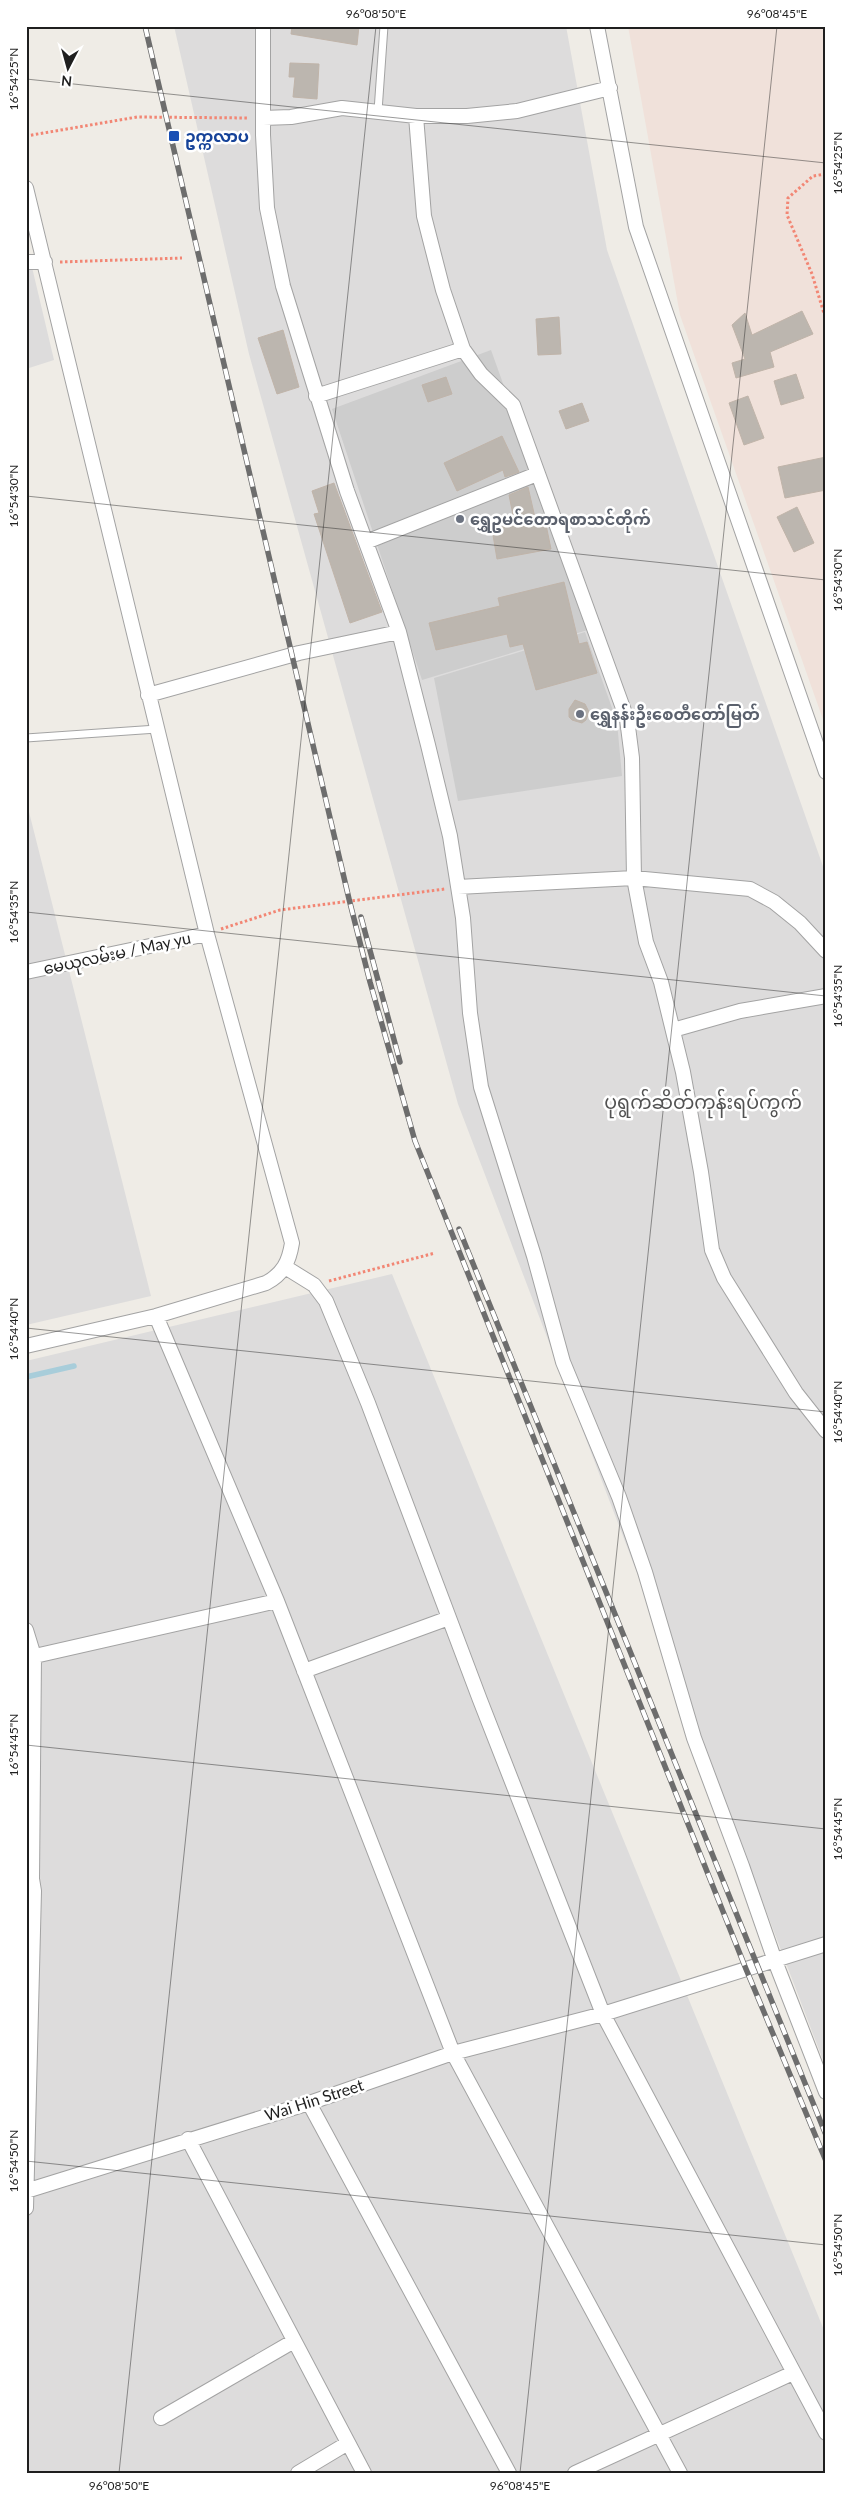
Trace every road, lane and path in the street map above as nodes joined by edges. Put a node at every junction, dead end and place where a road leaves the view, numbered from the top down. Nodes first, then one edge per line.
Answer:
1 (263, 26) edge
2 (384, 26) edge
3 (598, 26) edge
4 (610, 88) junction
5 (378, 111) junction
6 (416, 116) junction
7 (263, 118) junction
8 (26, 136) edge
9 (826, 174) edge
10 (26, 188) edge
11 (182, 258) dead end
12 (26, 262) edge
13 (45, 262) junction
14 (826, 320) edge
15 (463, 349) junction
16 (316, 396) junction
17 (537, 474) junction
18 (366, 542) junction
19 (399, 632) junction
20 (148, 694) junction
21 (157, 729) junction
22 (26, 738) edge
23 (826, 772) edge
24 (634, 878) junction
25 (458, 887) junction
26 (207, 934) junction
27 (826, 951) edge
28 (26, 972) edge
29 (826, 996) edge
30 (673, 1030) junction
31 (436, 1253) dead end
32 (285, 1267) junction
33 (314, 1284) junction
34 (156, 1316) junction
35 (26, 1346) edge
36 (826, 1431) edge
37 (277, 1601) junction
38 (449, 1618) junction
39 (26, 1630) edge
40 (30, 1657) edge
41 (304, 1671) junction
42 (29, 1880) edge
43 (826, 1944) edge
44 (775, 1961) junction
45 (29, 2013) edge
46 (603, 2014) junction
47 (453, 2053) junction
48 (826, 2092) edge
49 (309, 2103) junction
50 (188, 2139) junction
51 (27, 2191) edge
52 (26, 2208) edge
53 (294, 2341) junction
54 (793, 2373) junction
55 (161, 2418) dead end
56 (826, 2433) edge
57 (658, 2434) junction
58 (348, 2443) junction
59 (298, 2473) edge
60 (364, 2473) edge
61 (510, 2473) edge
62 (575, 2473) edge
63 (680, 2473) edge

1 - 7 street
2 - 5 lane
3 - 4 street
4 - 6 street
4 - 23 street
5 - 6 street
5 - 7 street
6 - 15 street
7 - 8 path
7 - 16 street
9 - 14 path
10 - 13 street
11 - 13 path
12 - 13 street
13 - 20 street
15 - 16 street
15 - 17 street
16 - 18 street
17 - 18 street
17 - 24 street
18 - 19 street
19 - 20 street
19 - 25 street
20 - 21 street
21 - 22 lane
21 - 26 street
24 - 25 street
24 - 27 street
24 - 30 street
25 - 26 path
25 - 44 street
26 - 28 street, မေယုလမ်းမ / May yu
26 - 32 street
29 - 30 street
30 - 36 street
31 - 33 path
32 - 33 street
32 - 34 street
33 - 38 street
34 - 35 street
34 - 37 street
37 - 40 street
37 - 41 street
38 - 41 street
38 - 46 street
39 - 40 street
40 - 42 street
41 - 47 street
42 - 45 street
43 - 44 street, Wai Hin Street
44 - 46 street, Wai Hin Street
44 - 48 street
45 - 51 street
46 - 47 street, Wai Hin Street
46 - 54 street
47 - 49 street, Wai Hin Street
47 - 57 street
49 - 50 street, Wai Hin Street
49 - 61 street
50 - 51 street, Wai Hin Street
50 - 53 street
51 - 52 street
53 - 55 street
53 - 58 street
54 - 56 street
54 - 57 street
57 - 62 street
57 - 63 street
58 - 59 street
58 - 60 street

